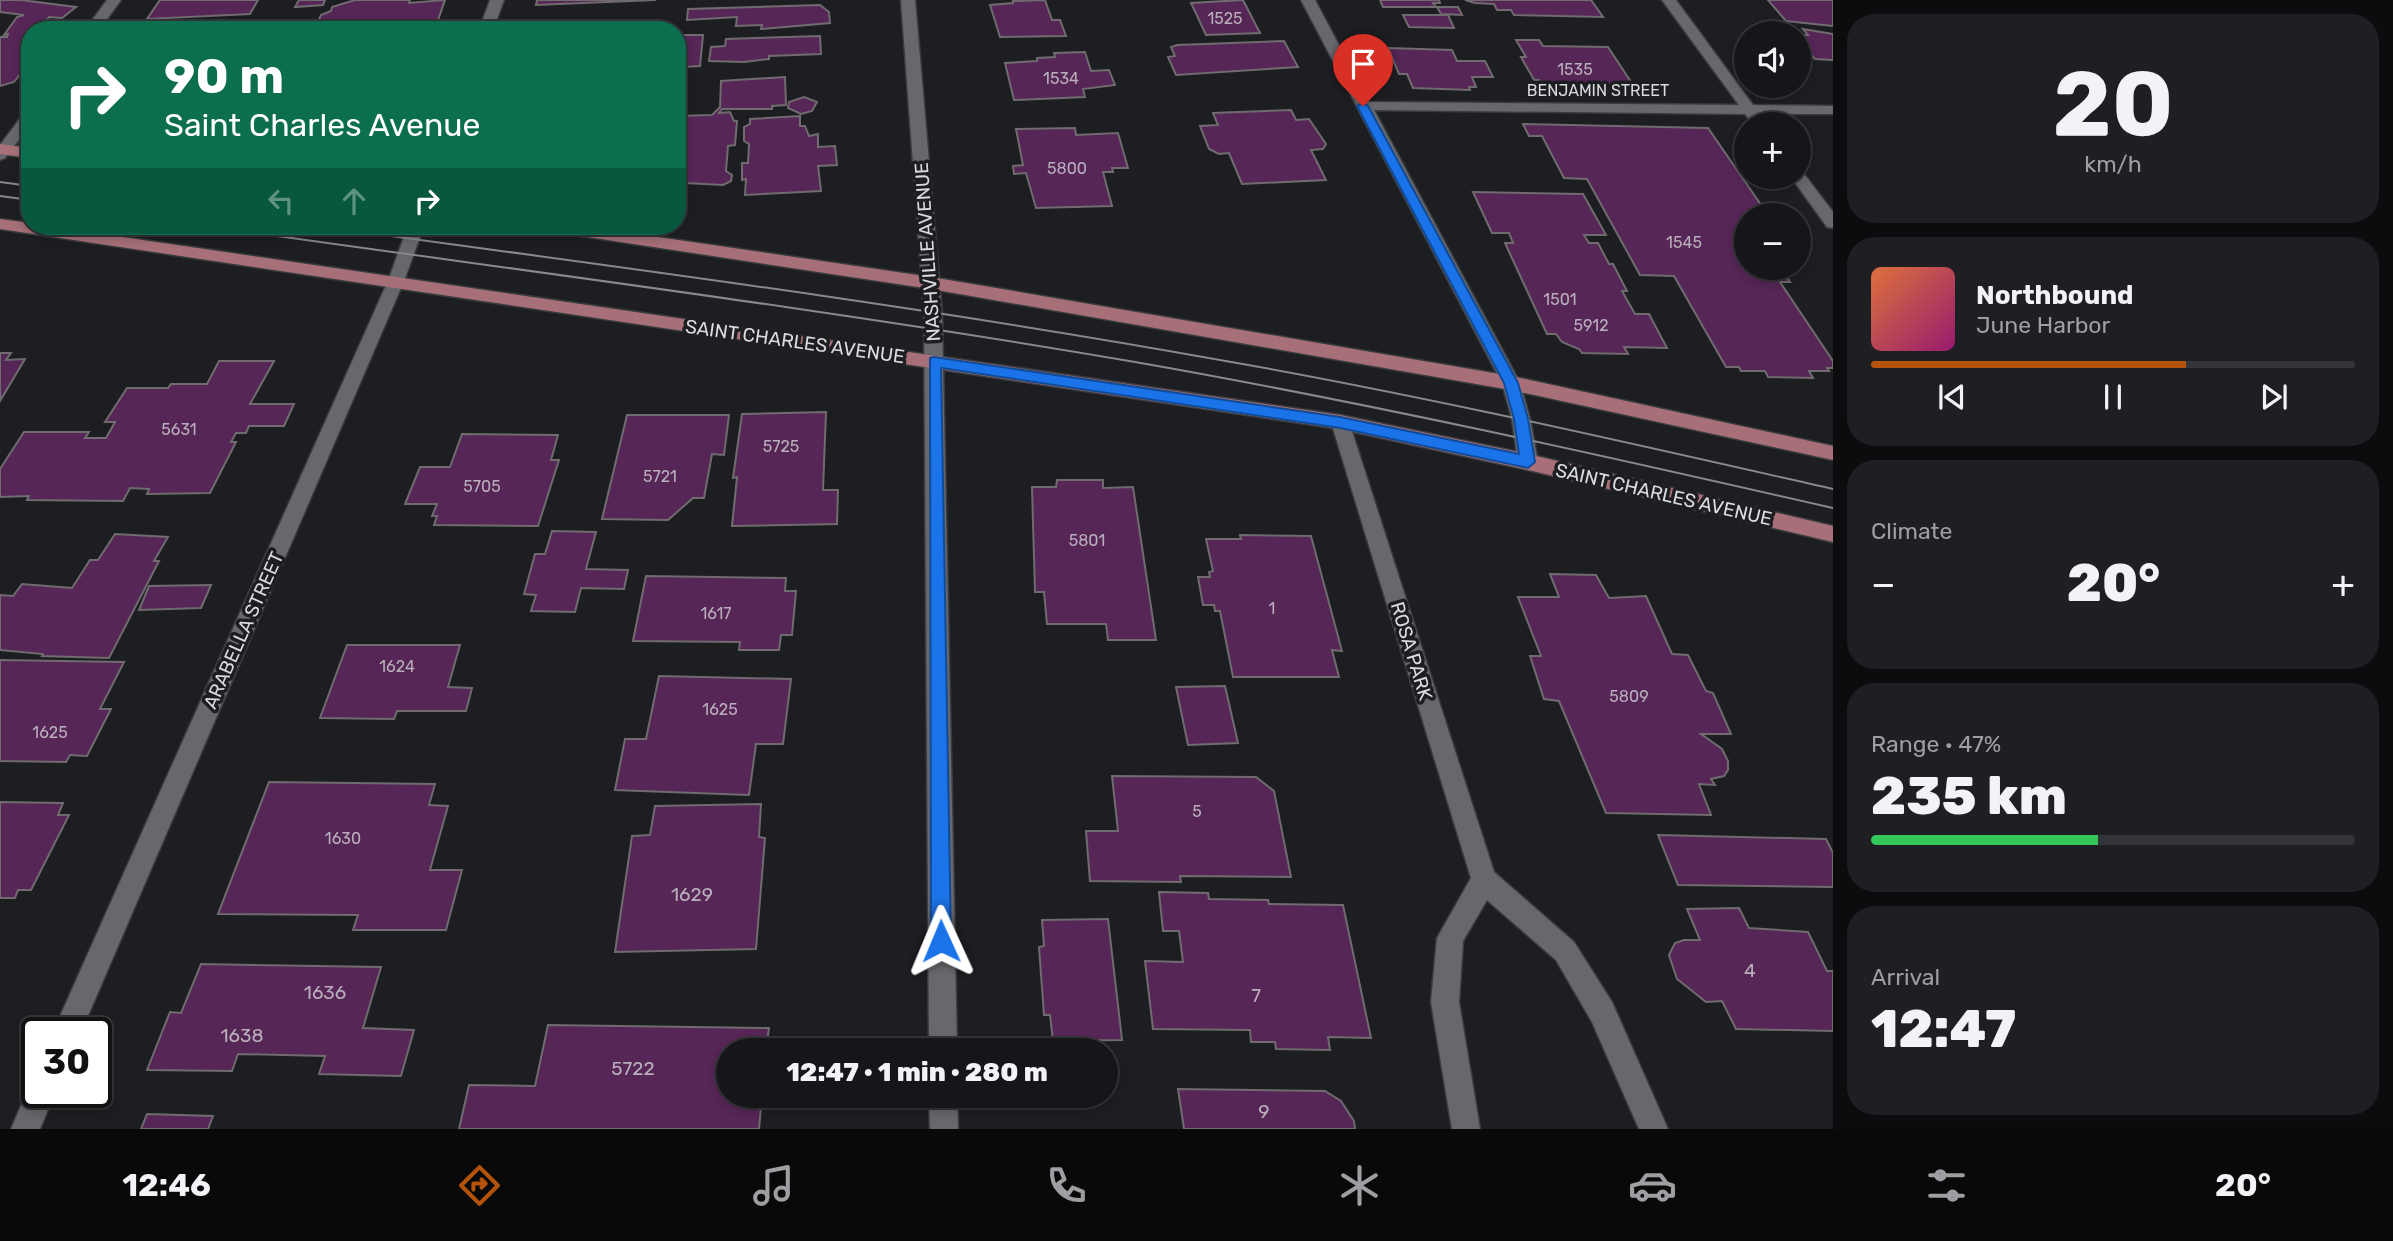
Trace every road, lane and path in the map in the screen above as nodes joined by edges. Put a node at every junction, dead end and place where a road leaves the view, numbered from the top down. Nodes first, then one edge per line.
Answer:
1 (114, 0) edge
2 (497, 0) edge
3 (908, 0) edge
4 (1308, 0) edge
5 (1669, 0) edge
6 (99, 21) edge
7 (489, 21) edge
8 (1363, 106) junction
9 (1749, 108) junction
10 (1833, 110) edge
11 (1752, 112) edge
12 (21, 126) edge
13 (1, 151) edge
14 (21, 152) edge
15 (1808, 189) edge
16 (0, 223) edge
17 (1833, 223) edge
18 (21, 226) edge
19 (82, 235) edge
20 (413, 235) edge
21 (608, 235) edge
22 (396, 281) junction
23 (931, 283) junction
24 (934, 362) junction
25 (1511, 383) junction
26 (1340, 422) junction
27 (1833, 453) edge
28 (1528, 462) junction
29 (1833, 534) edge
30 (1484, 880) junction
31 (74, 1017) edge
32 (943, 1038) edge
33 (34, 1108) edge
34 (943, 1108) edge
35 (25, 1129) edge
36 (944, 1129) edge
37 (1466, 1129) edge
38 (1654, 1129) edge

1 - 6 street
2 - 7 street
3 - 23 street, NASHVILLE AVENUE
4 - 8 street
5 - 9 street
8 - 9 street, BENJAMIN STREET
8 - 25 street
9 - 10 street, BENJAMIN STREET
9 - 11 street
12 - 13 street
13 - 14 main road
15 - 17 street
16 - 18 main road, SAINT CHARLES AVENUE
19 - 22 main road, SAINT CHARLES AVENUE
20 - 22 street, ARABELLA STREET
21 - 23 main road
22 - 24 main road, SAINT CHARLES AVENUE
22 - 31 street, ARABELLA STREET
23 - 24 street, NASHVILLE AVENUE
23 - 25 main road
24 - 26 main road, SAINT CHARLES AVENUE
24 - 32 street, NASHVILLE AVENUE
25 - 27 main road
25 - 28 street
26 - 28 main road, SAINT CHARLES AVENUE
26 - 30 street, ROSA PARK
28 - 29 main road, SAINT CHARLES AVENUE
30 - 37 street
30 - 38 street
33 - 35 street
34 - 36 street

